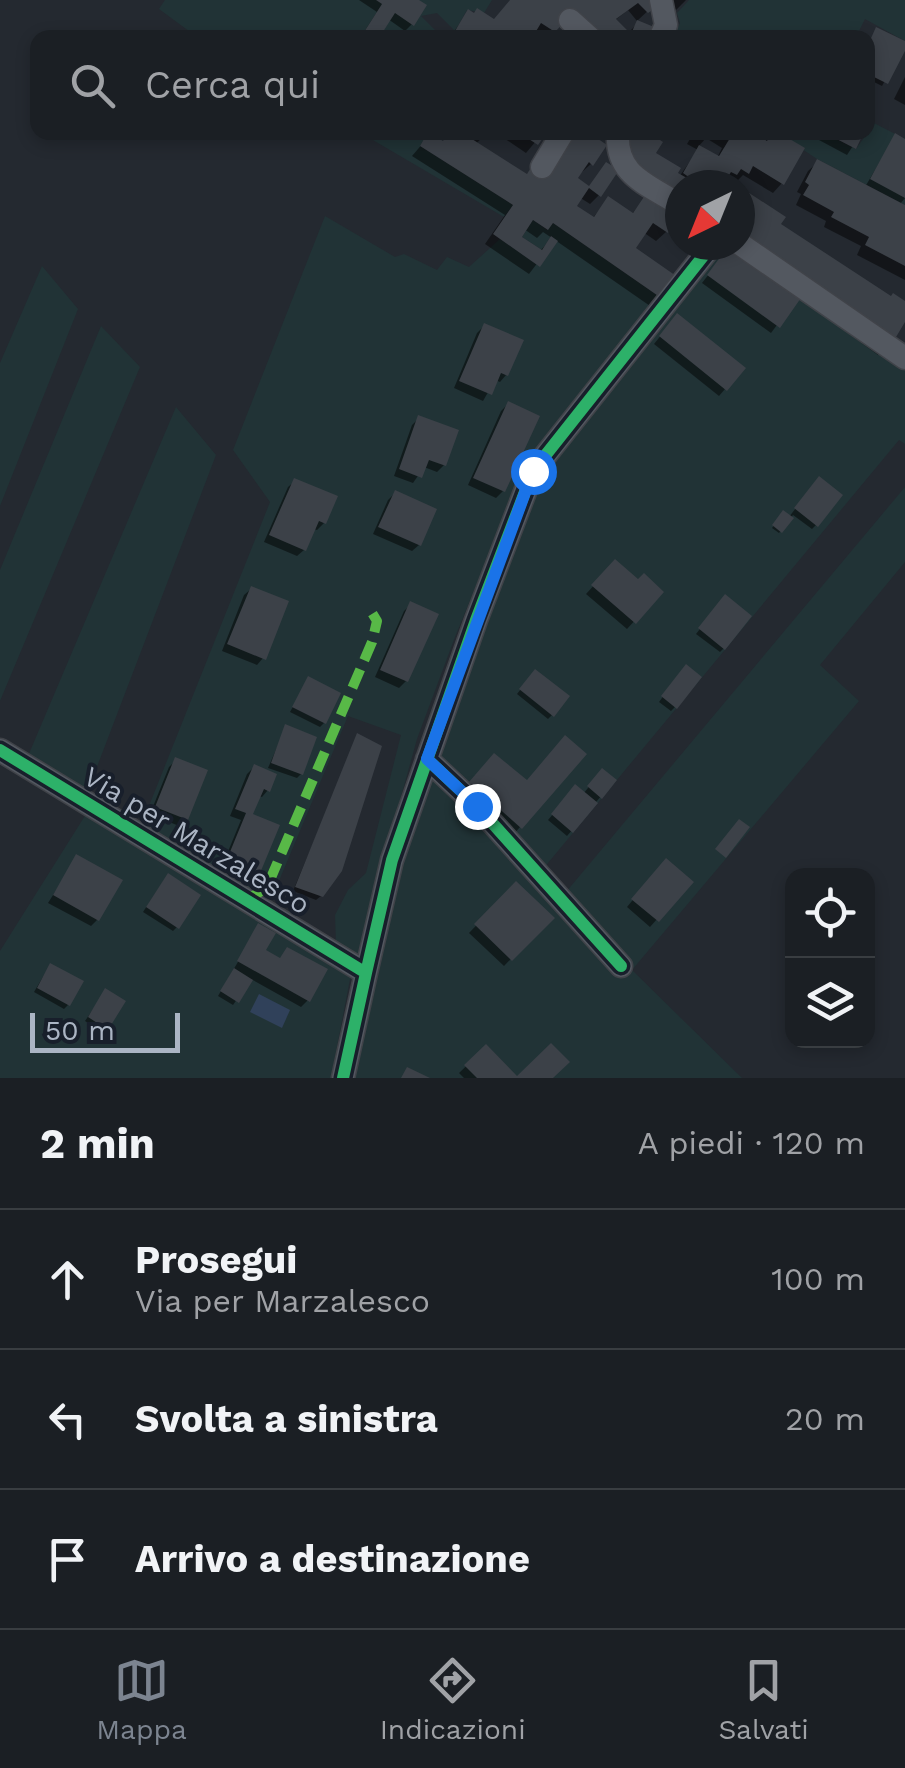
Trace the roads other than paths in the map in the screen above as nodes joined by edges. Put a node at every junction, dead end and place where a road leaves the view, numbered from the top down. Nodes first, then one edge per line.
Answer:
1 (660, 0) edge
2 (570, 20) dead end
3 (581, 30) edge
4 (664, 30) edge
5 (558, 140) edge
6 (617, 140) edge
7 (542, 167) dead end
8 (665, 195) edge
9 (755, 254) edge
10 (700, 260) edge
11 (905, 358) edge
12 (0, 750) edge
13 (427, 759) junction
14 (621, 966) dead end
15 (366, 973) junction
16 (343, 1078) edge

1 - 4 street
2 - 3 street
5 - 7 street
6 - 8 street
9 - 11 street
10 - 13 street
12 - 15 street, Via per Marzalesco
13 - 14 street
13 - 15 street
15 - 16 street

